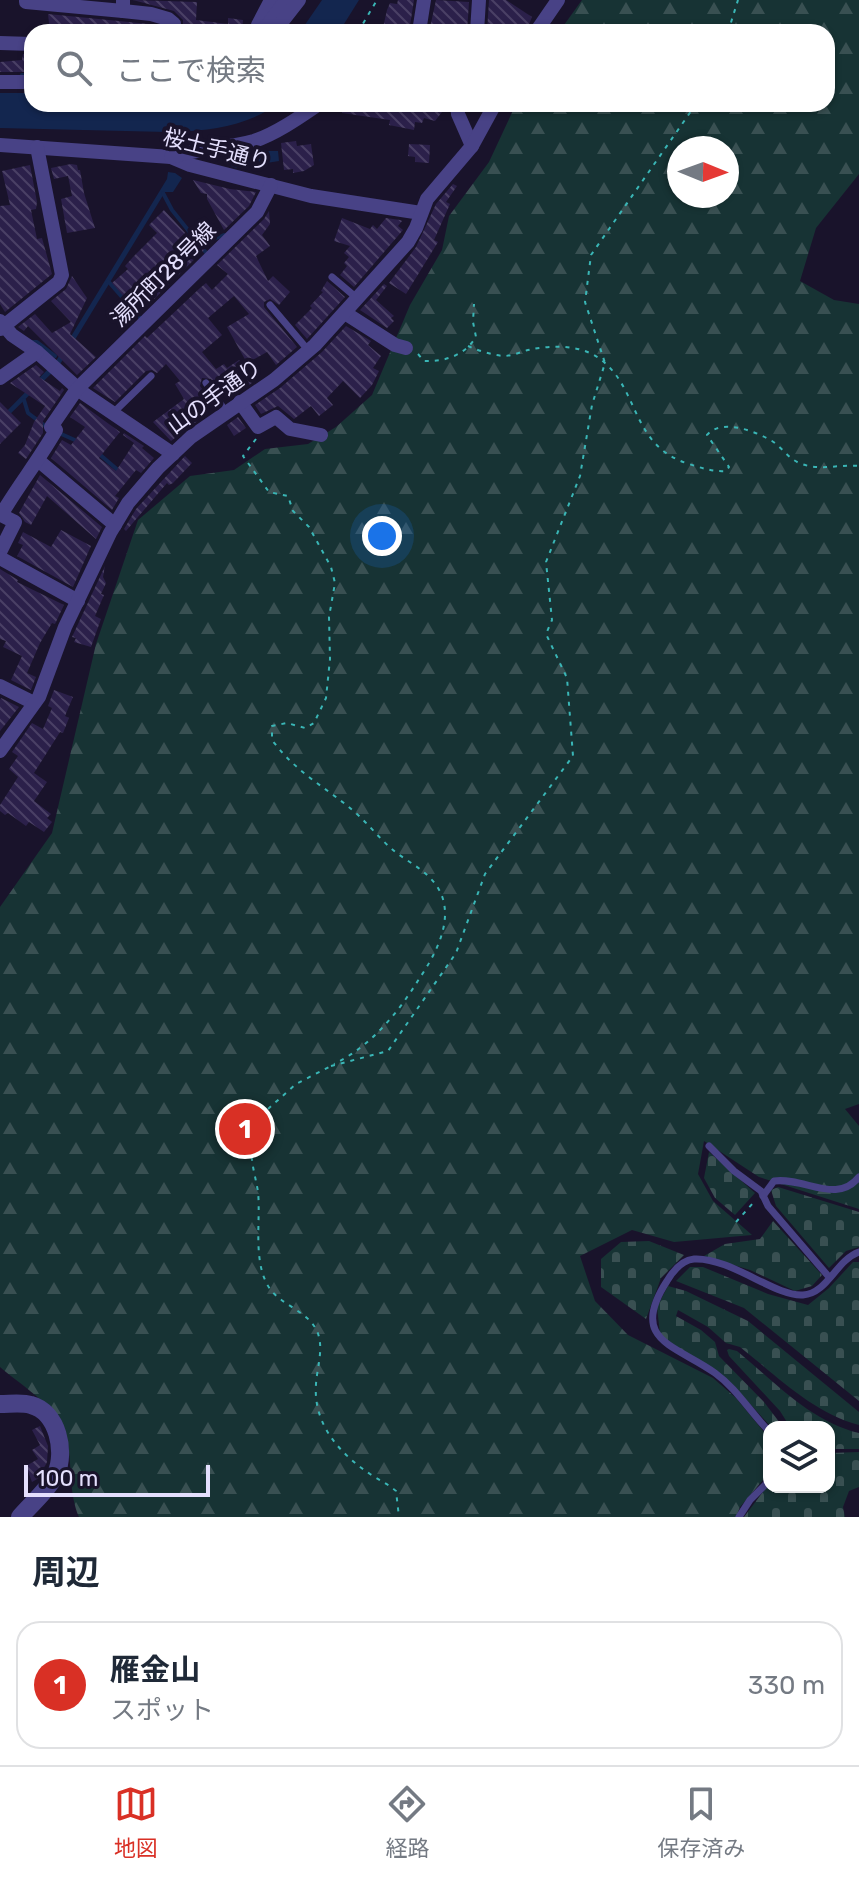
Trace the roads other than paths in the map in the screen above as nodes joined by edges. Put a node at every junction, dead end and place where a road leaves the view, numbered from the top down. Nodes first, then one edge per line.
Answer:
1 (26, 0) edge
2 (271, 0) edge
3 (286, 0) edge
4 (299, 0) edge
5 (424, 0) edge
6 (479, 0) edge
7 (558, 0) edge
8 (123, 6) edge
9 (174, 24) edge
10 (259, 24) edge
11 (268, 24) edge
12 (280, 24) edge
13 (420, 24) edge
14 (478, 24) edge
15 (542, 24) edge
16 (0, 43) edge
17 (24, 44) edge
18 (0, 82) edge
19 (24, 82) edge
20 (304, 112) edge
21 (458, 112) edge
22 (491, 112) edge
23 (0, 145) edge
24 (472, 146) junction
25 (37, 147) junction
26 (171, 157) junction
27 (271, 185) junction
28 (421, 213) junction
29 (332, 277) dead end
30 (358, 299) junction
31 (270, 305) dead end
32 (345, 313) junction
33 (1, 325) edge
34 (406, 348) road end
35 (308, 350) junction
36 (37, 352) junction
37 (151, 376) dead end
38 (0, 378) edge
39 (206, 383) dead end
40 (77, 389) junction
41 (240, 402) junction
42 (226, 412) junction
43 (113, 413) junction
44 (321, 435) dead end
45 (173, 454) junction
46 (39, 461) junction
47 (115, 525) junction
48 (0, 555) edge
49 (78, 601) junction
50 (0, 686) edge
51 (34, 703) junction
52 (0, 751) edge
53 (709, 1146) dead end
54 (859, 1177) edge
55 (763, 1195) junction
56 (859, 1252) edge
57 (829, 1277) junction
58 (0, 1404) edge
59 (763, 1424) edge
60 (763, 1487) edge
61 (20, 1517) edge
62 (739, 1517) edge

1 - 8 street
2 - 10 street
3 - 11 street
4 - 12 street
5 - 13 street
6 - 14 street
7 - 15 street
8 - 9 street
16 - 17 street
18 - 19 street
20 - 26 street
21 - 24 street
22 - 24 street, 山の手通り
23 - 25 street, 桜土手通り
24 - 28 street, 山の手通り
25 - 26 street, 桜土手通り
25 - 33 street
26 - 27 street, 桜土手通り
27 - 28 street, 桜土手通り
27 - 40 street, 湯所町28号線
28 - 30 street, 山の手通り
29 - 30 lane
30 - 32 street, 山の手通り
31 - 35 lane
32 - 34 street
32 - 35 street, 山の手通り
33 - 36 street
35 - 41 street, 山の手通り
36 - 38 street
36 - 40 street
37 - 43 lane
39 - 42 lane
40 - 43 street
40 - 46 street, 湯所町28号線
41 - 42 street, 山の手通り
41 - 44 street
42 - 45 street, 山の手通り
43 - 45 street
45 - 47 street, 山の手通り
46 - 47 street
46 - 48 street, 湯所町28号線
47 - 49 street, 山の手通り
48 - 49 street
49 - 51 street, 山の手通り
50 - 51 street
51 - 52 street, 山の手通り
53 - 55 lane
54 - 55 lane
55 - 57 lane
56 - 57 lane
57 - 59 lane
58 - 61 street
60 - 62 lane

